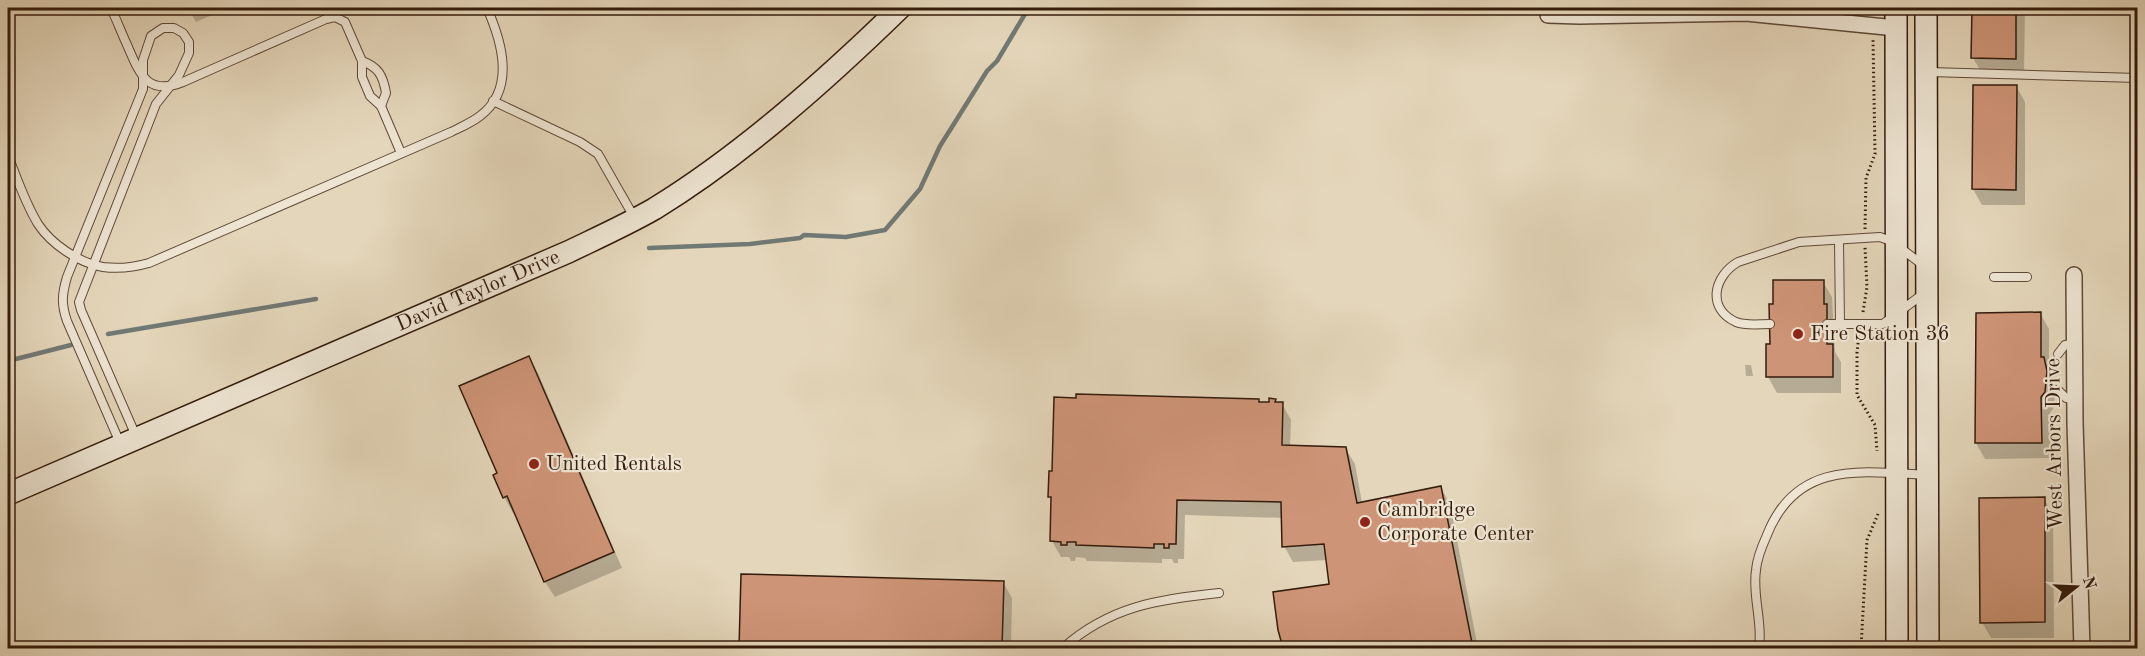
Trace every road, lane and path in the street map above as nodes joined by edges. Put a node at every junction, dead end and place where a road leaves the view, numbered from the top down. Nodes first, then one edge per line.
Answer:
1 (111, 8) edge
2 (488, 8) edge
3 (900, 8) edge
4 (1926, 8) edge
5 (1548, 11) edge
6 (1896, 18) edge
7 (1873, 43) dead end
8 (362, 61) junction
9 (1925, 72) junction
10 (142, 77) junction
11 (2138, 78) edge
12 (169, 87) junction
13 (493, 101) junction
14 (381, 105) junction
15 (401, 153) junction
16 (8, 156) edge
17 (635, 219) junction
18 (1865, 227) dead end
19 (1839, 241) junction
20 (1897, 246) junction
21 (1866, 249) dead end
22 (76, 256) junction
23 (93, 264) junction
24 (1926, 268) junction
25 (2074, 275) dead end
26 (1994, 277) dead end
27 (2028, 277) dead end
28 (1926, 291) junction
29 (1864, 307) dead end
30 (1897, 315) junction
31 (1770, 324) dead end
32 (1827, 324) dead end
33 (1840, 325) junction
34 (1857, 343) dead end
35 (2074, 344) junction
36 (2058, 354) dead end
37 (109, 374) junction
38 (93, 381) junction
39 (2058, 390) dead end
40 (2074, 399) junction
41 (129, 441) junction
42 (1877, 450) dead end
43 (1897, 473) junction
44 (1926, 475) junction
45 (8, 494) edge
46 (1880, 508) dead end
47 (1219, 592) dead end
48 (1064, 648) edge
49 (1759, 648) edge
50 (1861, 648) edge
51 (1898, 648) edge
52 (1928, 648) edge
53 (2082, 648) edge

1 - 10 lane
2 - 13 lane
3 - 17 main road, David Taylor Drive
4 - 9 main road
5 - 6 street
6 - 20 main road
7 - 18 path
8 - 12 lane
8 - 14 lane
8 - 14 lane
9 - 11 lane
9 - 24 main road
10 - 12 lane
10 - 12 lane
10 - 22 lane
12 - 23 lane
13 - 15 lane
13 - 17 lane
14 - 15 lane
15 - 23 lane
16 - 22 lane
17 - 41 main road, David Taylor Drive
19 - 20 lane
19 - 31 lane
19 - 33 lane
20 - 24 lane
20 - 30 main road
21 - 29 path
22 - 23 lane
22 - 38 lane
23 - 37 lane
24 - 28 main road
25 - 35 street, West Arbors Drive
26 - 27 lane
28 - 30 lane
28 - 44 main road
30 - 33 lane
30 - 43 main road
32 - 33 lane
34 - 42 path
35 - 36 lane
35 - 40 street, West Arbors Drive
37 - 38 lane
37 - 41 lane
38 - 41 lane
39 - 40 lane
40 - 53 street, West Arbors Drive
41 - 45 main road, David Taylor Drive
43 - 44 lane
43 - 49 lane
43 - 51 main road
44 - 52 main road
46 - 50 path
47 - 48 lane

